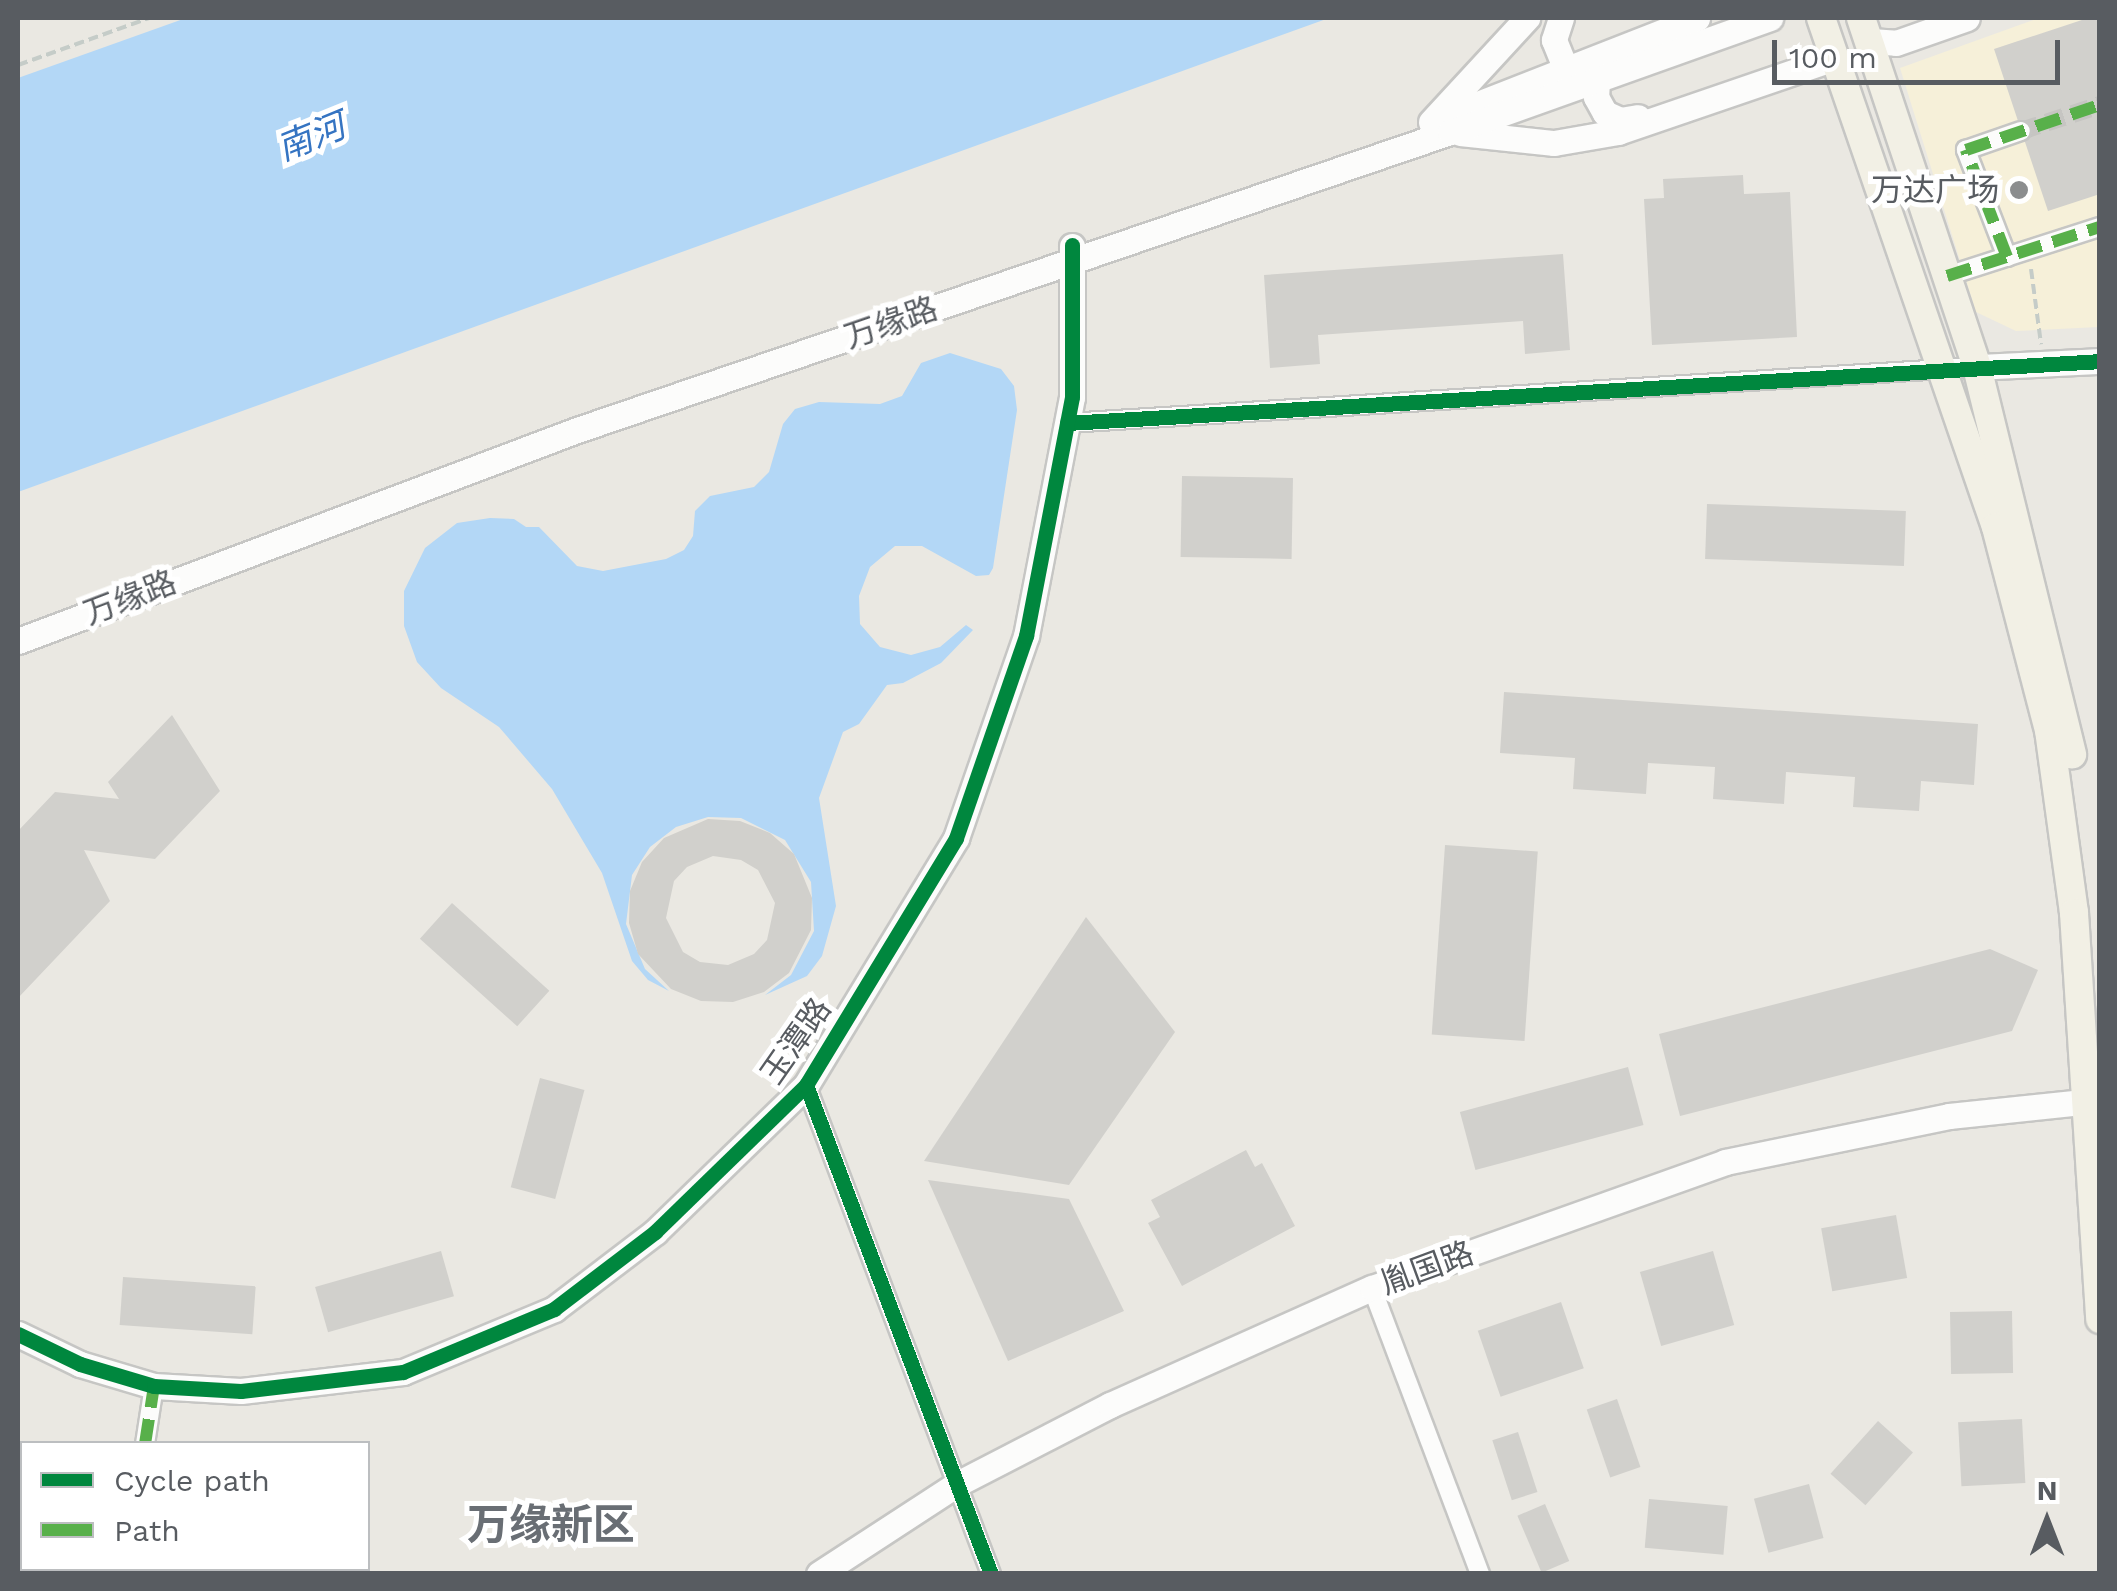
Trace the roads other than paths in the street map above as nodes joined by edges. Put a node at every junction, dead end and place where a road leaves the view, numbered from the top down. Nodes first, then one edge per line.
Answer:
1 (1528, 18) edge
2 (1561, 18) edge
3 (1697, 18) edge
4 (1770, 18) edge
5 (1820, 18) edge
6 (1929, 18) edge
7 (1967, 18) edge
8 (1865, 29) edge
9 (1834, 58) junction
10 (1566, 69) junction
11 (1597, 80) junction
12 (1441, 127) junction
13 (2021, 132) tunnel mouth
14 (2100, 228) edge
15 (1072, 253) junction
16 (2007, 257) junction
17 (1946, 276) junction
18 (2100, 361) edge
19 (1977, 367) junction
20 (1940, 371) junction
21 (1067, 423) junction
22 (18, 624) edge
23 (18, 640) edge
24 (2100, 1025) edge
25 (806, 1085) junction
26 (2092, 1101) edge
27 (1372, 1288) junction
28 (2100, 1319) edge
29 (18, 1334) edge
30 (154, 1386) junction
31 (146, 1441) edge
32 (957, 1484) junction
33 (819, 1574) edge
34 (991, 1574) edge
35 (1480, 1574) edge

1 - 12 main road
2 - 10 main road
3 - 10 main road, 万缘路
4 - 11 main road, 万缘路
5 - 9 main road
6 - 8 main road
7 - 8 main road
8 - 17 main road
9 - 11 main road
9 - 12 main road
9 - 20 main road
10 - 12 main road, 万缘路
11 - 12 main road, 万缘路
12 - 15 main road, 万缘路
13 - 16 street
14 - 16 street
15 - 21 main road, 玉潭路
15 - 22 main road, 万缘路
15 - 23 main road, 万缘路
16 - 17 street
17 - 19 main road
18 - 19 main road
19 - 20 street
19 - 24 main road
20 - 21 street
20 - 26 main road
21 - 25 main road, 玉潭路
25 - 30 main road, 玉潭路
25 - 32 street
26 - 27 main road, 胤国路
26 - 28 main road
27 - 32 main road, 胤国路
27 - 35 street
29 - 30 main road, 玉潭路
30 - 31 street
32 - 33 main road, 胤国路
32 - 34 street

